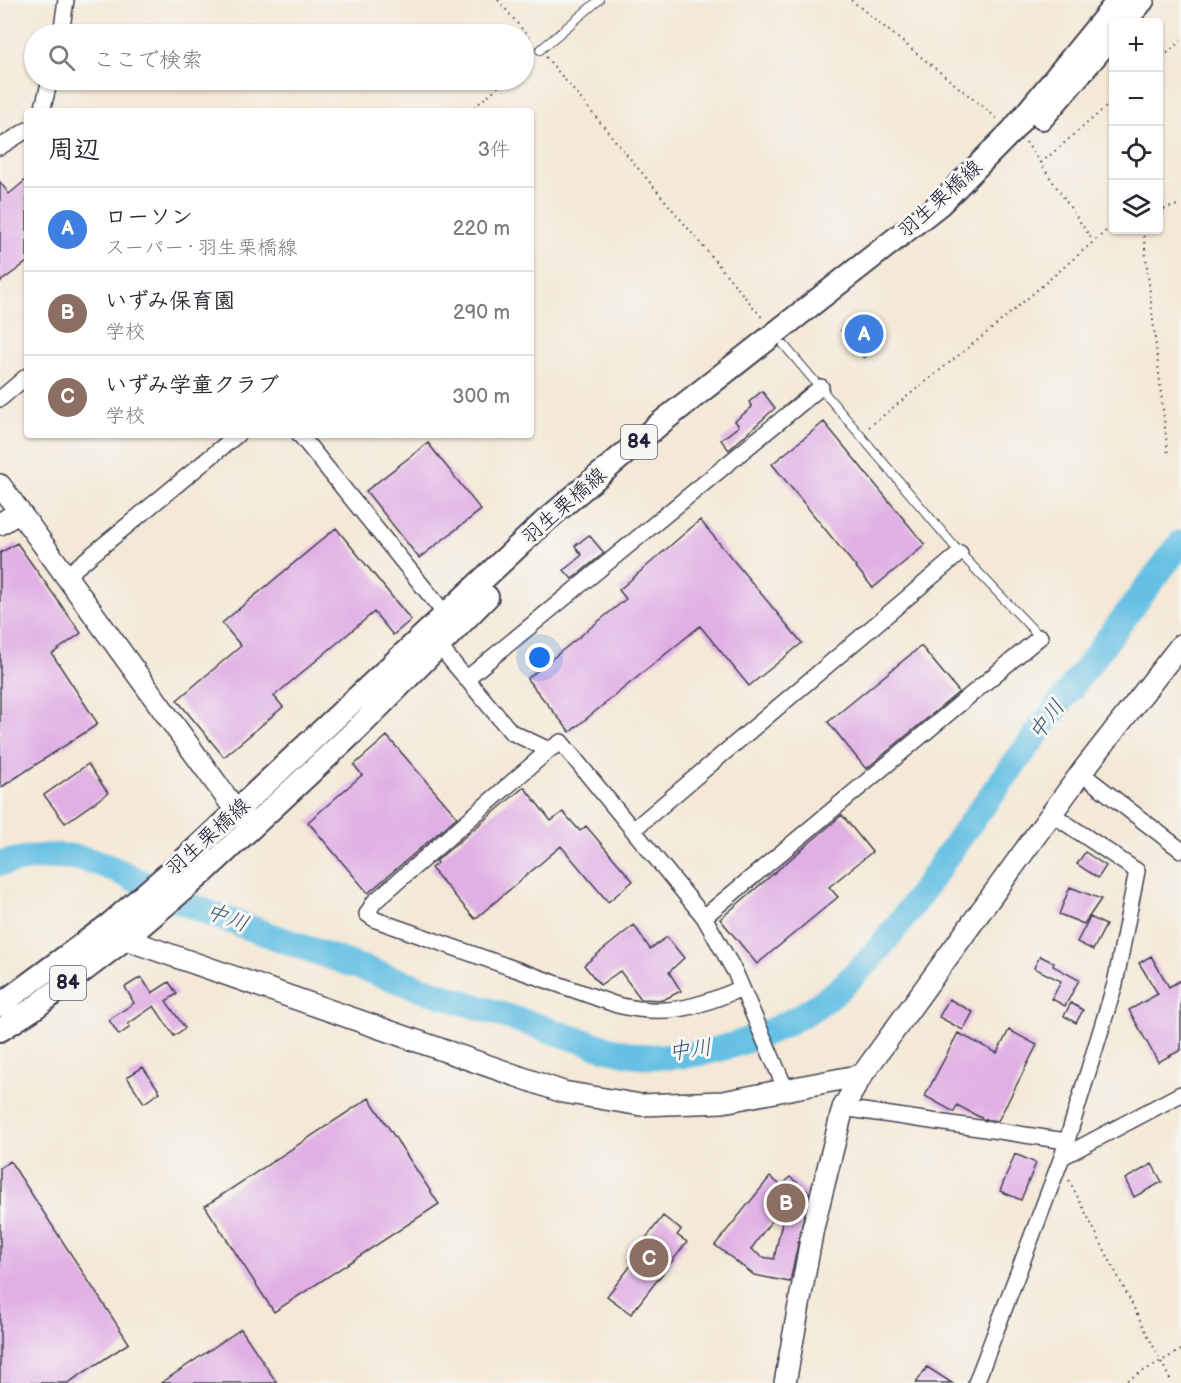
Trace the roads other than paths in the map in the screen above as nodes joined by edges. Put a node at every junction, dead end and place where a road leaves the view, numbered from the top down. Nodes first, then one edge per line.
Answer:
1 (66, 0) edge
2 (599, 0) edge
3 (1119, 0) edge
4 (1143, 0) edge
5 (1127, 18) edge
6 (63, 24) edge
7 (1109, 38) edge
8 (540, 50) road end
9 (47, 90) edge
10 (43, 108) edge
11 (24, 131) edge
12 (1018, 135) junction
13 (0, 147) edge
14 (780, 340) junction
15 (24, 379) edge
16 (821, 387) junction
17 (0, 399) edge
18 (233, 438) edge
19 (302, 438) edge
20 (0, 485) edge
21 (19, 512) junction
22 (0, 524) edge
23 (960, 553) junction
24 (66, 576) junction
25 (446, 615) junction
26 (1040, 637) joint
27 (1181, 645) edge
28 (439, 646) junction
29 (466, 679) junction
30 (549, 750) junction
31 (1081, 773) junction
32 (1052, 814) junction
33 (244, 818) junction
34 (633, 830) junction
35 (1181, 850) edge
36 (704, 917) junction
37 (122, 932) junction
38 (742, 988) junction
39 (0, 1005) edge
40 (0, 1030) edge
41 (862, 1075) junction
42 (782, 1081) junction
43 (1181, 1094) edge
44 (843, 1108) junction
45 (1066, 1141) junction
46 (1062, 1160) junction
47 (785, 1383) edge
48 (976, 1383) edge

1 - 6 street
2 - 8 lane
3 - 12 main road, 羽生栗橋線 / 84
4 - 5 main road
7 - 12 main road, 羽生栗橋線 / 84
9 - 10 street
11 - 13 street
12 - 14 main road, 羽生栗橋線 / 84
14 - 16 lane
14 - 25 main road, 羽生栗橋線 / 84
14 - 28 main road, 羽生栗橋線 / 84
15 - 17 street
16 - 23 lane
16 - 29 street
18 - 24 street
19 - 25 street
20 - 21 street
21 - 22 street
21 - 24 street
23 - 26 lane
23 - 34 street
24 - 33 street
25 - 33 main road, 羽生栗橋線 / 84
26 - 36 street
27 - 31 street
28 - 29 street
28 - 33 main road, 羽生栗橋線 / 84
29 - 30 street
30 - 34 street
30 - 38 street
31 - 32 street
31 - 35 street
32 - 41 street
32 - 45 street
33 - 37 main road, 羽生栗橋線 / 84
33 - 37 main road, 羽生栗橋線 / 84
34 - 36 street
36 - 38 street
37 - 39 main road, 羽生栗橋線 / 84
37 - 40 main road, 羽生栗橋線 / 84
37 - 42 street
38 - 42 street
41 - 42 street
41 - 44 street
43 - 46 street
44 - 45 street
44 - 47 street
45 - 46 street
46 - 48 street

